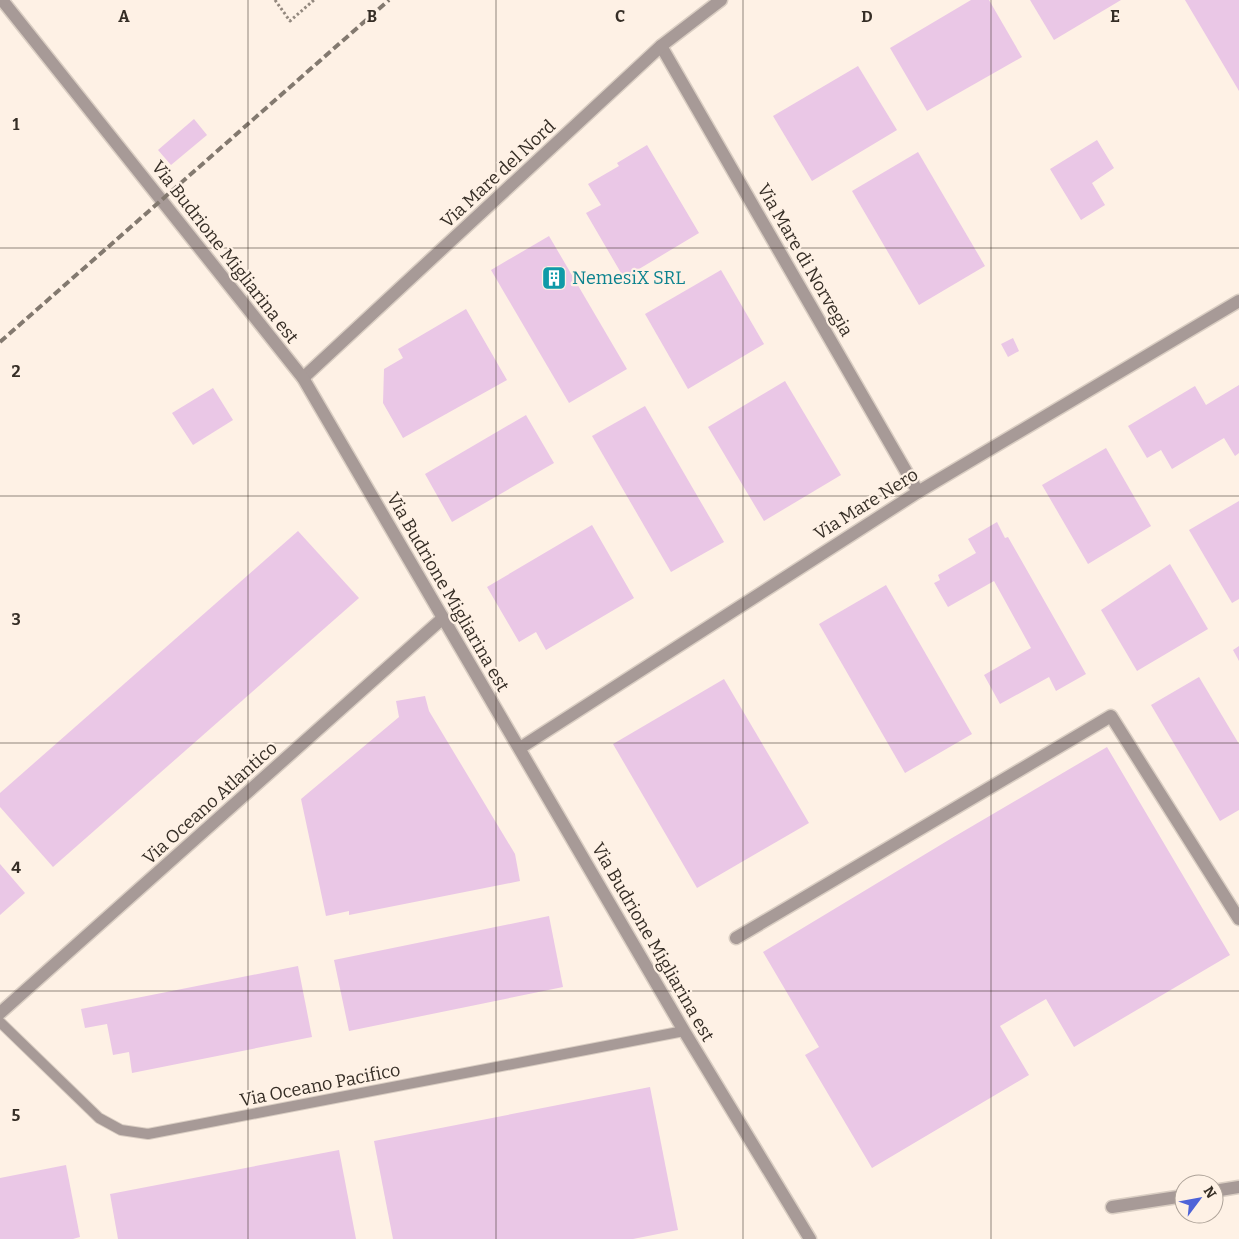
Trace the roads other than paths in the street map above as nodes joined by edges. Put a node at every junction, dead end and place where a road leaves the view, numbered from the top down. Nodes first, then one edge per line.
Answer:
1 (2, 0) edge
2 (721, 0) edge
3 (661, 46) junction
4 (1239, 301) edge
5 (303, 378) junction
6 (918, 492) junction
7 (444, 618) junction
8 (520, 748) junction
9 (1239, 919) edge
10 (736, 938) dead end
11 (0, 1013) edge
12 (0, 1022) edge
13 (684, 1031) junction
14 (1239, 1187) edge
15 (1224, 1189) edge
16 (1174, 1198) edge
17 (1112, 1208) dead end
18 (810, 1239) edge

1 - 5 street, Via Budrione Migliarina est
2 - 3 street, Via Mare del Nord
3 - 5 street, Via Mare del Nord
3 - 6 street, Via Mare di Norvegia
4 - 6 street, Via Mare Nero
5 - 7 street, Via Budrione Migliarina est
6 - 8 street, Via Mare Nero
7 - 8 street, Via Budrione Migliarina est
7 - 11 street, Via Oceano Atlantico
8 - 13 street, Via Budrione Migliarina est
9 - 10 street
12 - 13 lane, Via Oceano Pacifico
13 - 18 street, Via Budrione Migliarina est
14 - 15 street
16 - 17 street

